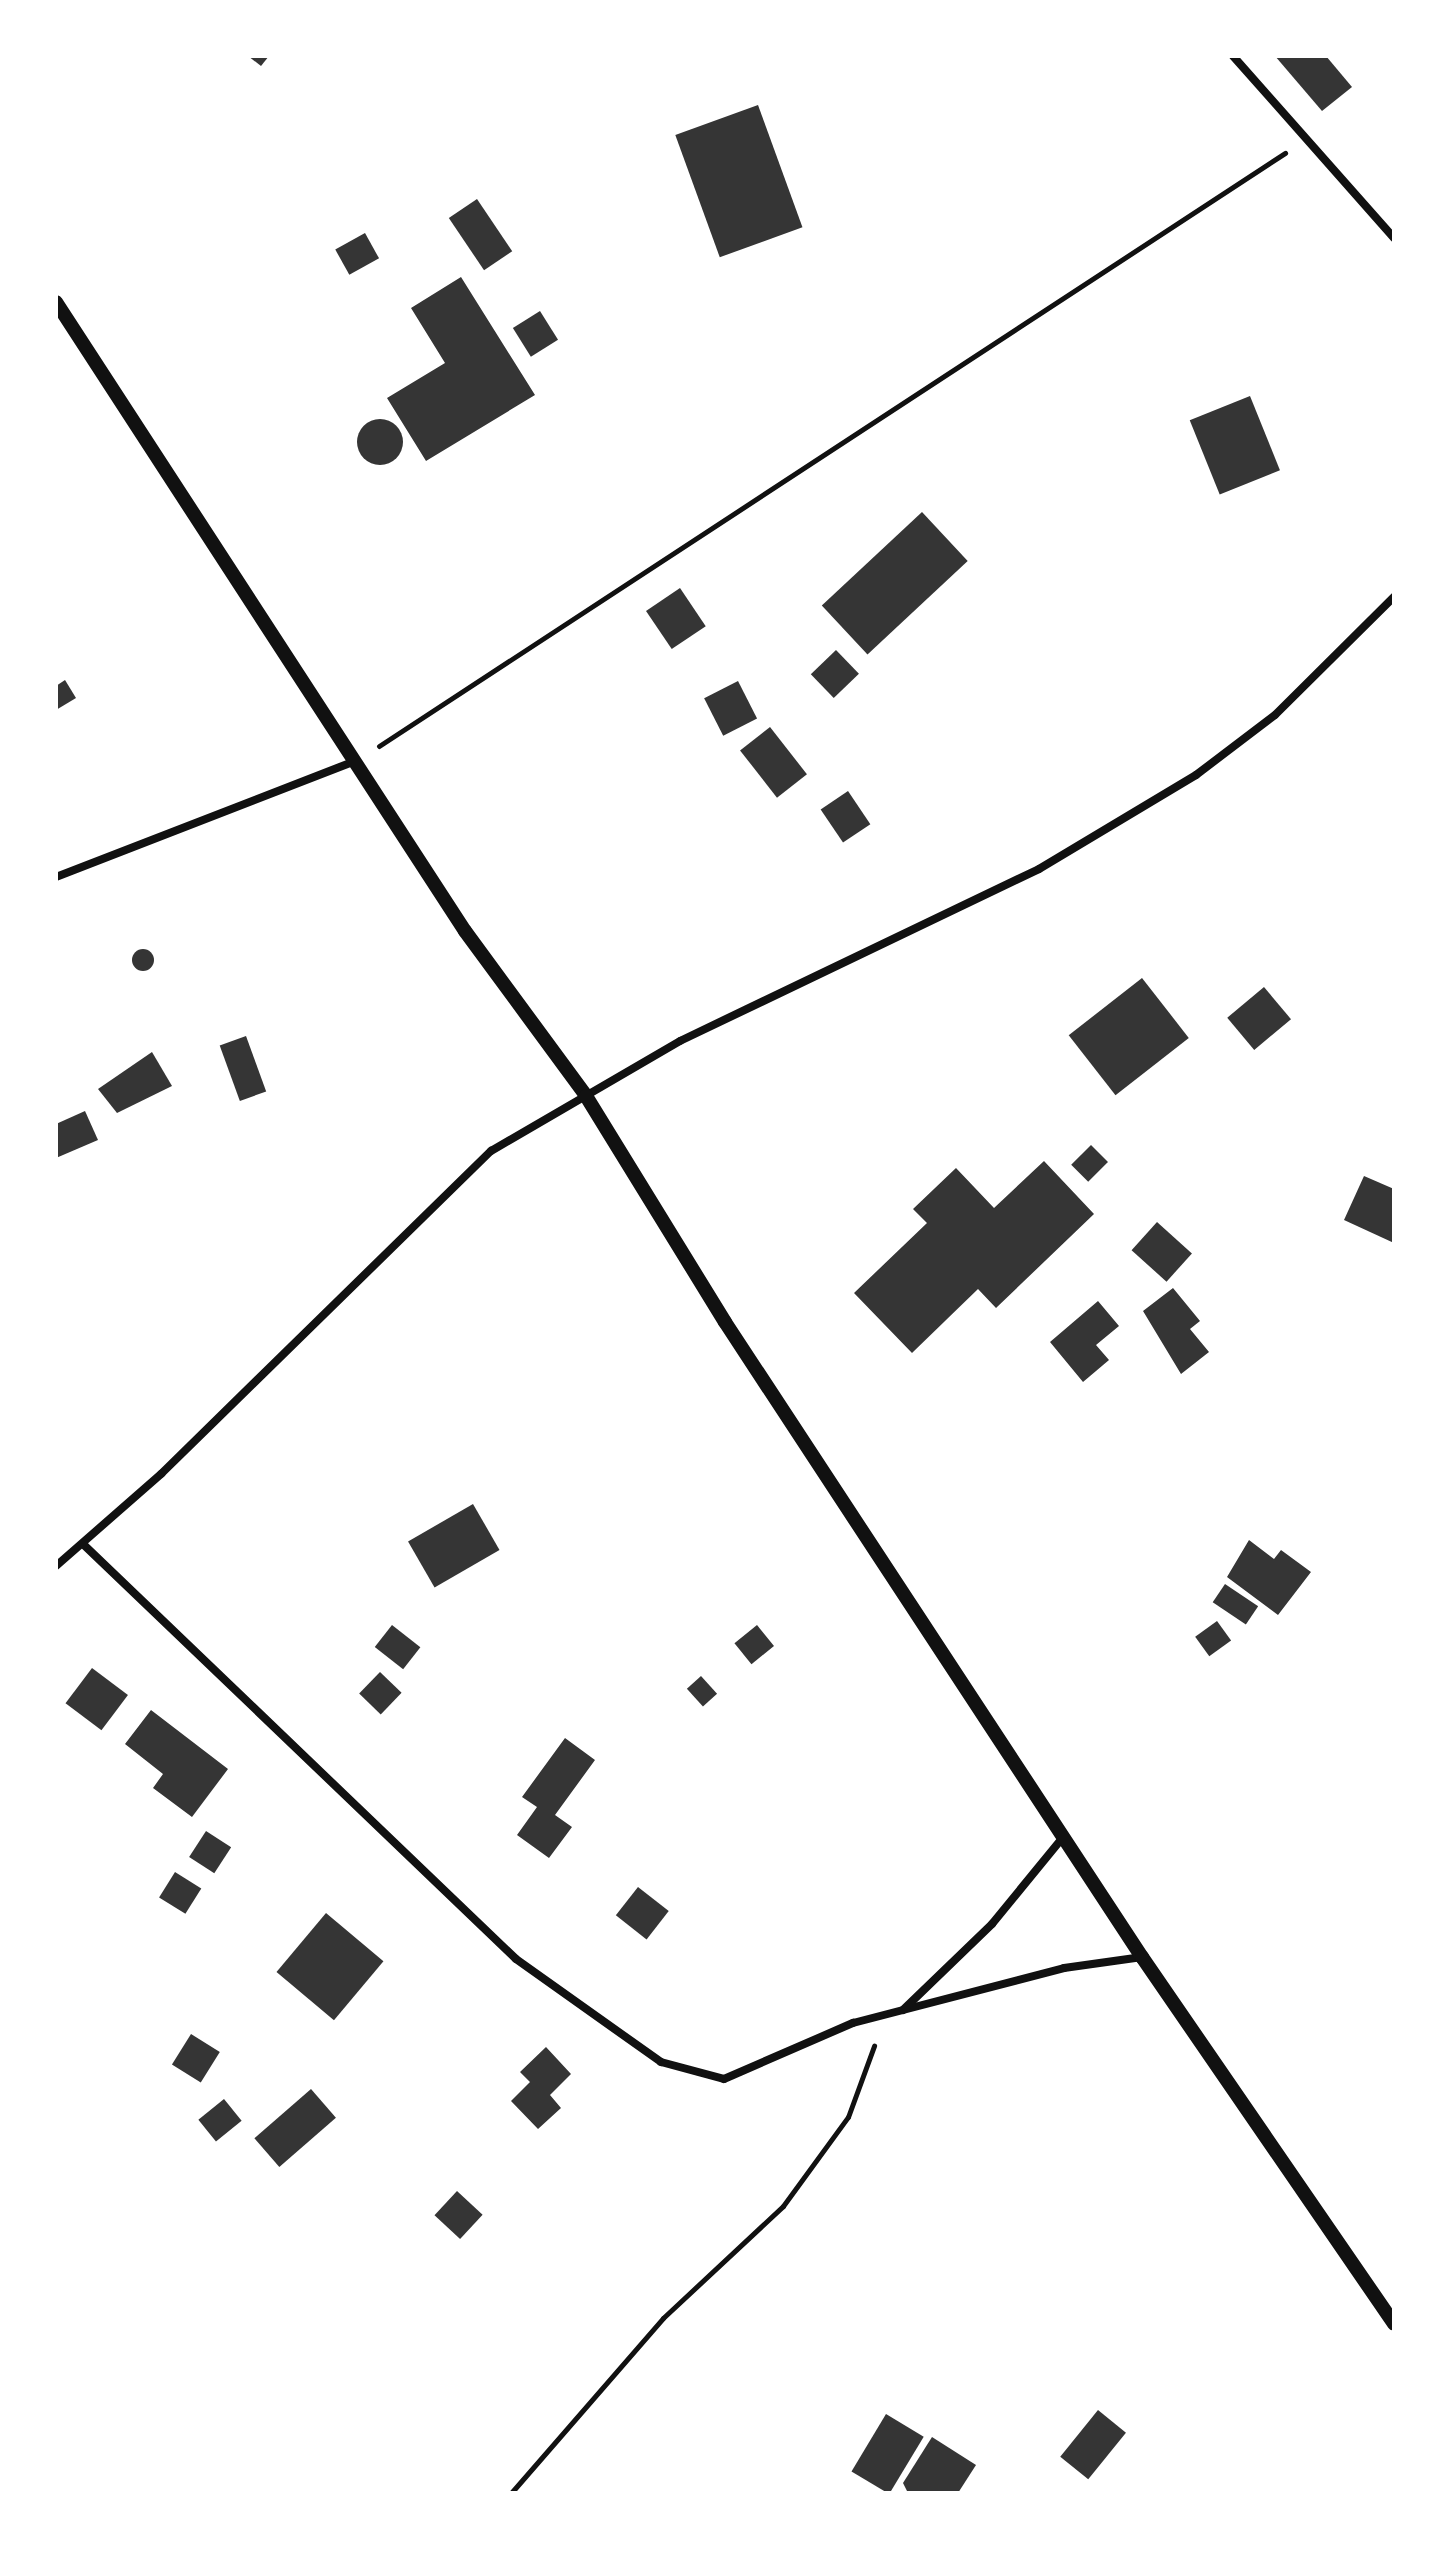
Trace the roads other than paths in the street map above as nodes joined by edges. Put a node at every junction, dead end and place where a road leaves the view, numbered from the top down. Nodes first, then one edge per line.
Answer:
1 (1233, 56) edge
2 (1394, 238) edge
3 (56, 302) edge
4 (1394, 597) edge
5 (355, 761) junction
6 (56, 877) edge
7 (586, 1096) junction
8 (84, 1545) junction
9 (56, 1566) edge
10 (1064, 1836) junction
11 (1142, 1957) junction
12 (902, 2011) junction
13 (1394, 2324) edge

1 - 2 street
3 - 5 street
4 - 7 street
5 - 6 street
5 - 7 street
7 - 8 street
7 - 10 street
8 - 9 street
8 - 12 street
10 - 11 street
10 - 12 street
11 - 12 street
11 - 13 street

